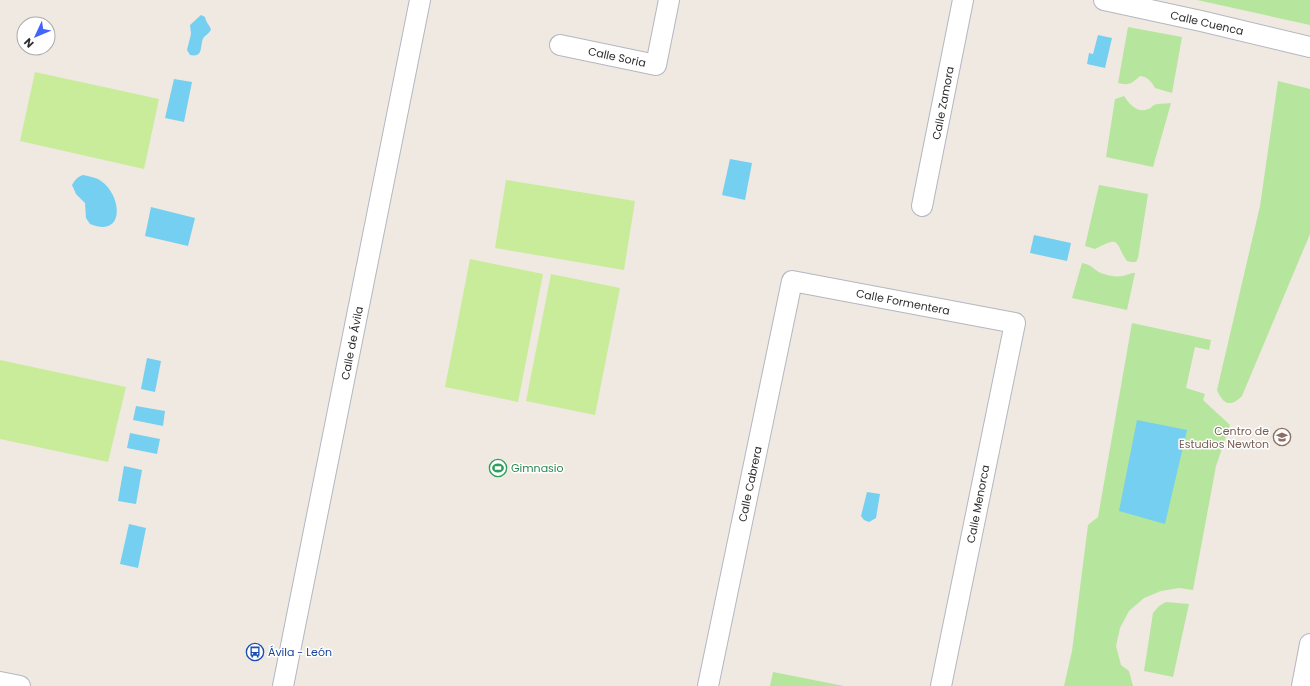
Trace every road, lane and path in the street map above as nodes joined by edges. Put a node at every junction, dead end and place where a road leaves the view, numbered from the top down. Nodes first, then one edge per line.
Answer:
1 (420, 0) edge
2 (669, 0) edge
3 (963, 0) edge
4 (1104, 0) edge
5 (560, 45) dead end
6 (1310, 47) edge
7 (922, 206) dead end
8 (792, 281) joint
9 (1015, 323) joint
10 (1310, 644) edge
11 (0, 682) edge
12 (20, 686) edge
13 (284, 686) edge
14 (708, 686) edge
15 (942, 686) edge
16 (1302, 686) edge

1 - 13 street, Calle de Ávila
2 - 5 street, Calle Soria
3 - 7 street, Calle Zamora
4 - 6 street, Calle Cuenca
8 - 9 street, Calle Formentera
8 - 14 street, Calle Cabrera
9 - 15 street, Calle Menorca
10 - 16 street
11 - 12 street

